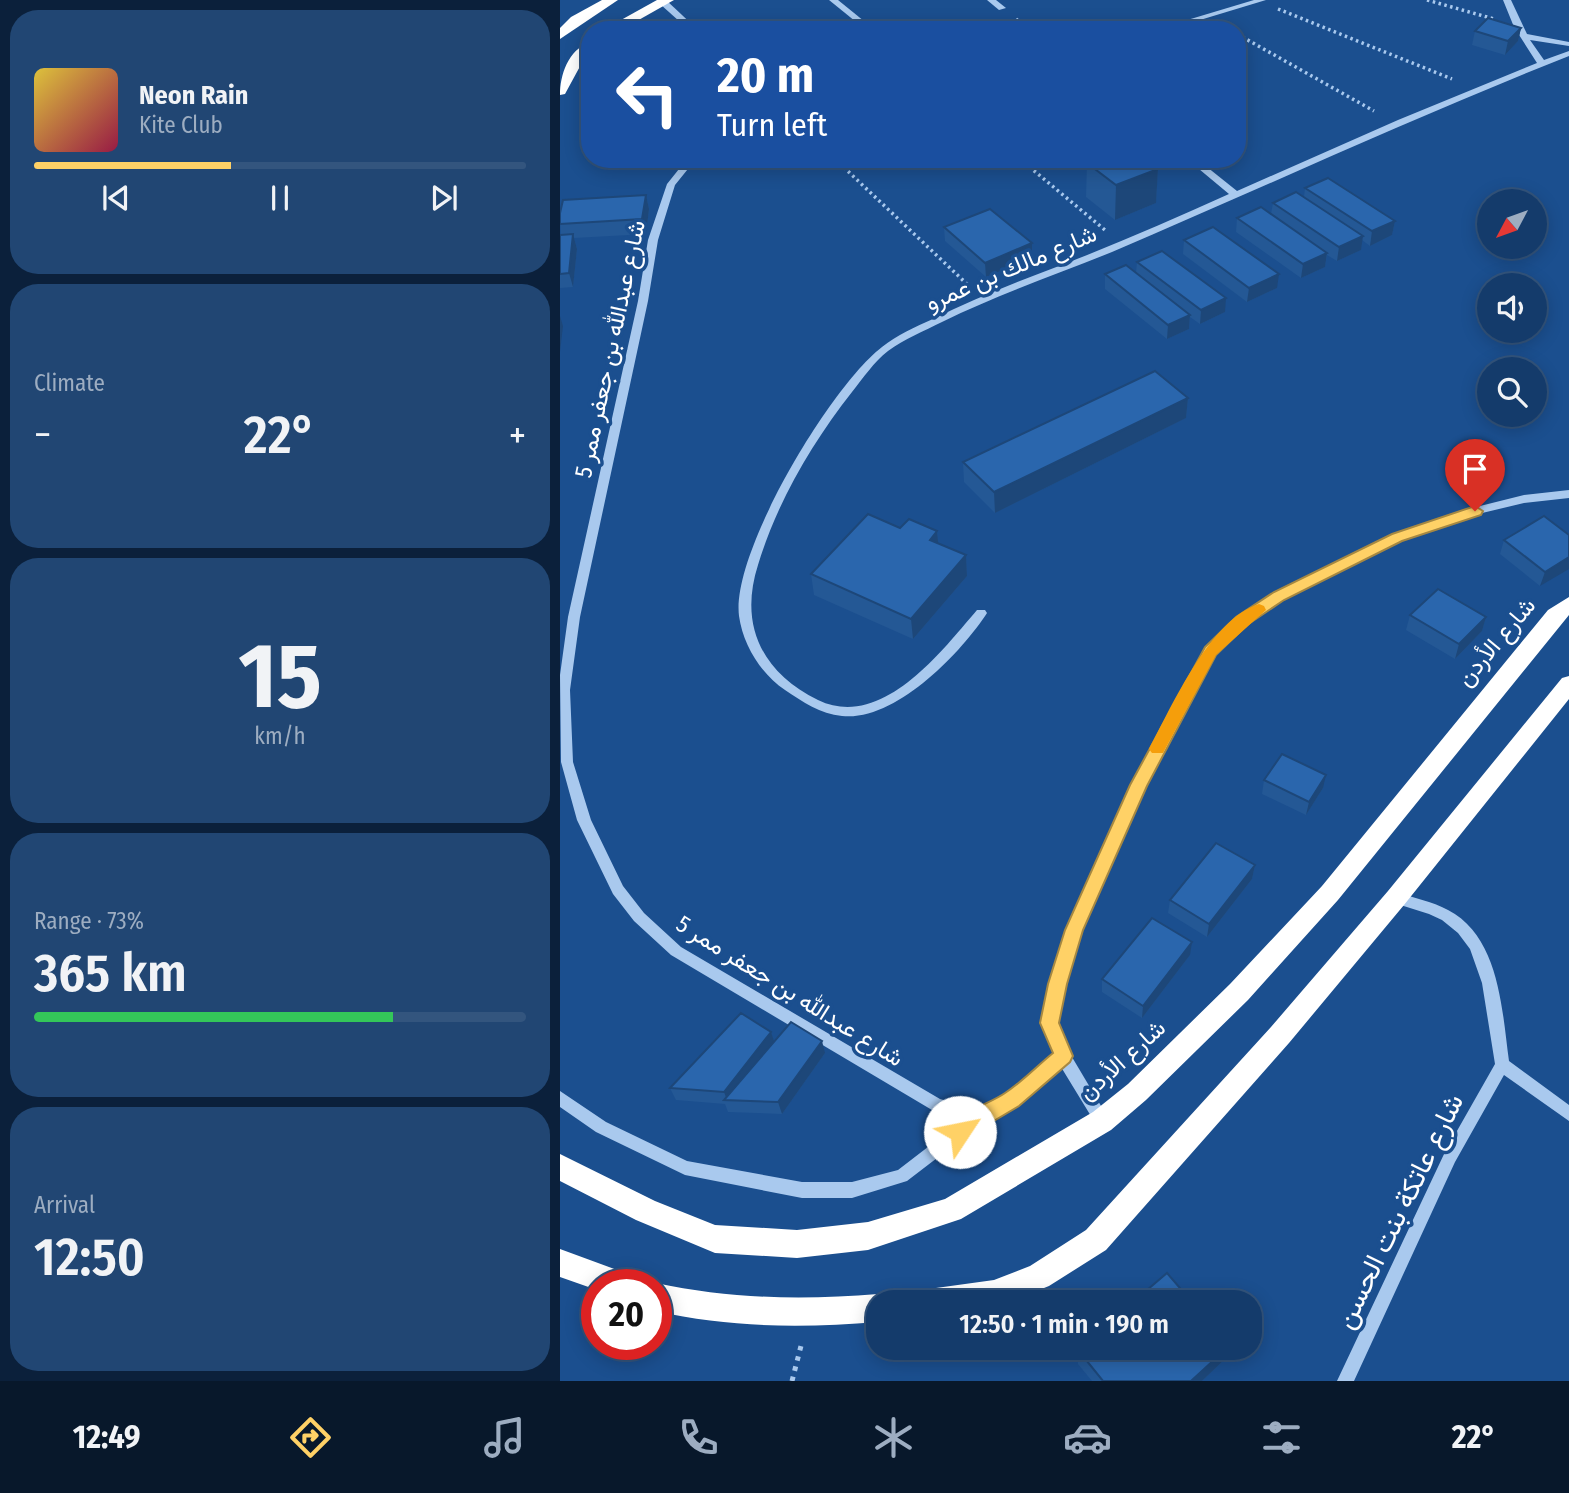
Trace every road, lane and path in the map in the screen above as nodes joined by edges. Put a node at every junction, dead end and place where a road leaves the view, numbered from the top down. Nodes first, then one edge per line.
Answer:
1 (611, 0) edge
2 (833, 0) edge
3 (991, 0) edge
4 (1427, 0) edge
5 (1507, 0) edge
6 (665, 1) edge
7 (1261, 1) edge
8 (1002, 8) dead end
9 (627, 21) edge
10 (685, 21) edge
11 (860, 21) edge
12 (1190, 21) edge
13 (1518, 27) junction
14 (560, 34) edge
15 (1523, 36) junction
16 (1246, 39) edge
17 (1569, 44) edge
18 (581, 54) edge
19 (1569, 54) edge
20 (1542, 64) junction
21 (1479, 90) junction
22 (560, 92) edge
23 (1396, 123) junction
24 (684, 168) edge
25 (844, 168) edge
26 (1031, 168) edge
27 (1202, 168) edge
28 (1235, 194) junction
29 (1121, 244) junction
30 (981, 298) junction
31 (1569, 494) edge
32 (1569, 604) edge
33 (981, 613) dead end
34 (1569, 684) edge
35 (1396, 898) junction
36 (1063, 1056) junction
37 (1502, 1065) junction
38 (560, 1098) edge
39 (1569, 1114) edge
40 (979, 1117) junction
41 (1102, 1121) junction
42 (560, 1167) edge
43 (560, 1263) edge
44 (581, 1271) edge
45 (1004, 1290) edge
46 (672, 1300) edge
47 (866, 1309) edge
48 (808, 1314) junction
49 (792, 1381) edge
50 (1345, 1381) edge

1 - 14 highway
2 - 11 street
3 - 8 street
4 - 13 path
5 - 13 street
6 - 9 highway
6 - 10 street
7 - 12 street
7 - 21 path
13 - 15 street
15 - 17 street
15 - 20 street
16 - 23 path
18 - 22 highway
19 - 20 street, شارع مالك بن عمرو
20 - 21 street, شارع مالك بن عمرو
21 - 23 street, شارع مالك بن عمرو
23 - 28 street, شارع مالك بن عمرو
24 - 40 street, شارع عبدالله بن جعفر ممر 5
25 - 30 path
26 - 29 path
27 - 28 street
28 - 29 street, شارع مالك بن عمرو
29 - 30 street, شارع مالك بن عمرو
30 - 33 street, شارع مالك بن عمرو
31 - 36 street
32 - 41 highway, شارع الأردن
34 - 35 highway
35 - 37 street
35 - 45 highway
36 - 40 street
36 - 41 street
37 - 39 street
37 - 50 street, شارع عاتكة بنت الحسن
38 - 40 street
41 - 42 highway, شارع الأردن
43 - 44 highway
46 - 48 highway
47 - 48 highway
48 - 49 path

